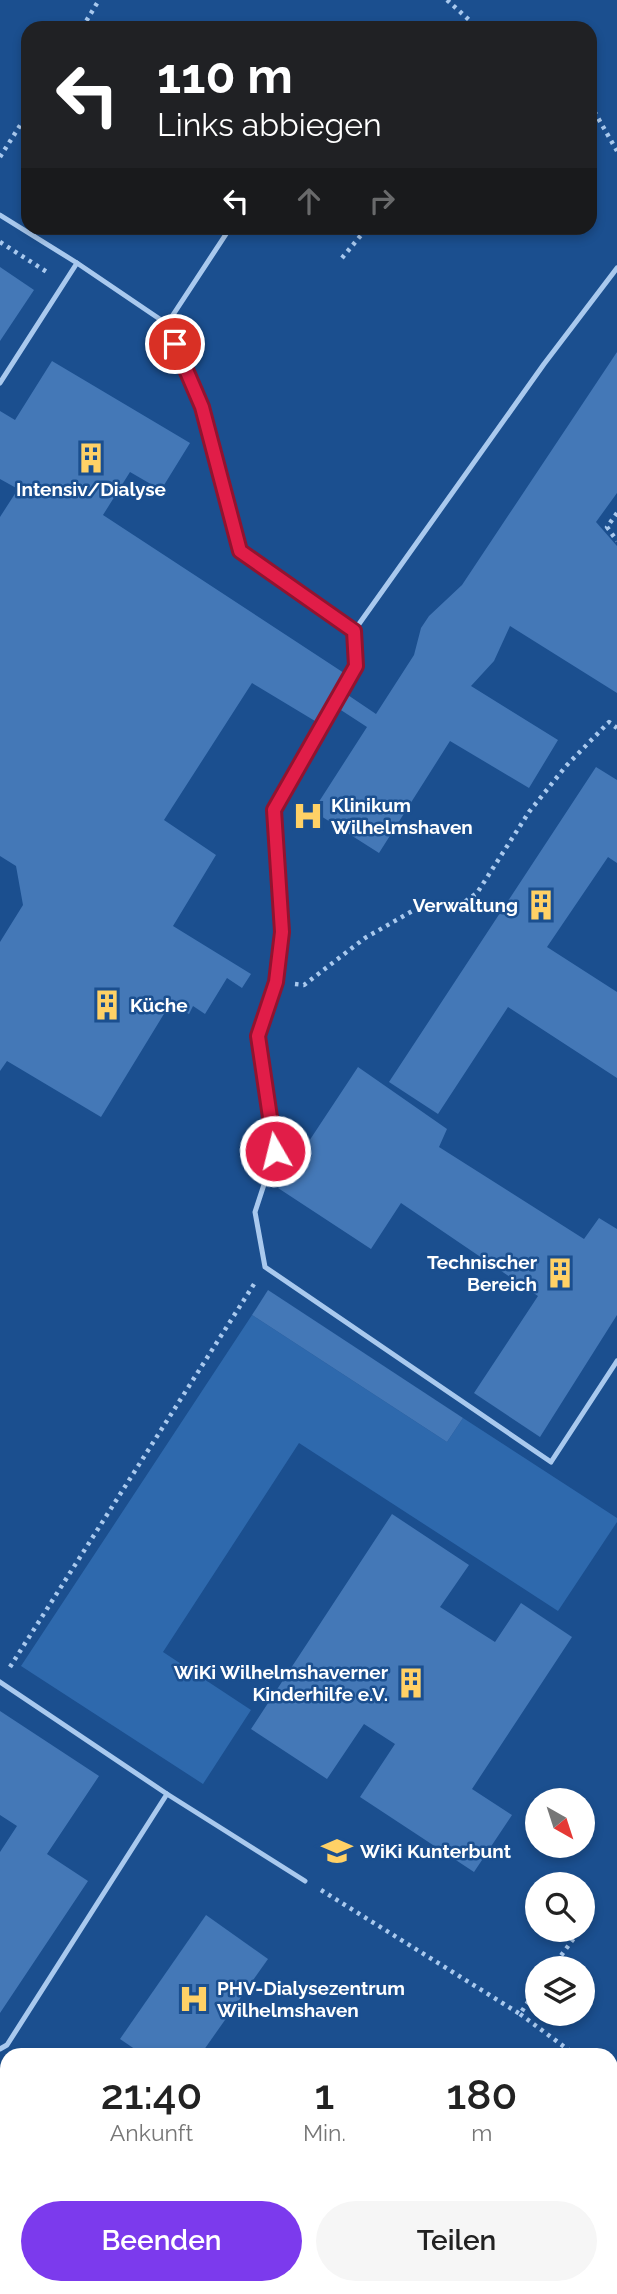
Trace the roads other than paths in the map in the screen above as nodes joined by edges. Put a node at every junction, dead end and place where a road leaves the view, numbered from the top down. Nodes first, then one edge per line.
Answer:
1 (0, 215) edge
2 (21, 228) edge
3 (32, 235) edge
4 (225, 235) edge
5 (77, 263) junction
6 (617, 268) edge
7 (167, 324) junction
8 (0, 383) edge
9 (354, 631) junction
10 (617, 1361) edge
11 (1, 1682) edge
12 (167, 1794) junction
13 (305, 1881) road end
14 (2, 2048) edge

1 - 2 lane
3 - 5 lane
4 - 7 lane
5 - 7 lane
5 - 8 lane
6 - 9 lane
7 - 9 lane
9 - 10 lane
11 - 12 lane
12 - 13 lane
12 - 14 lane

